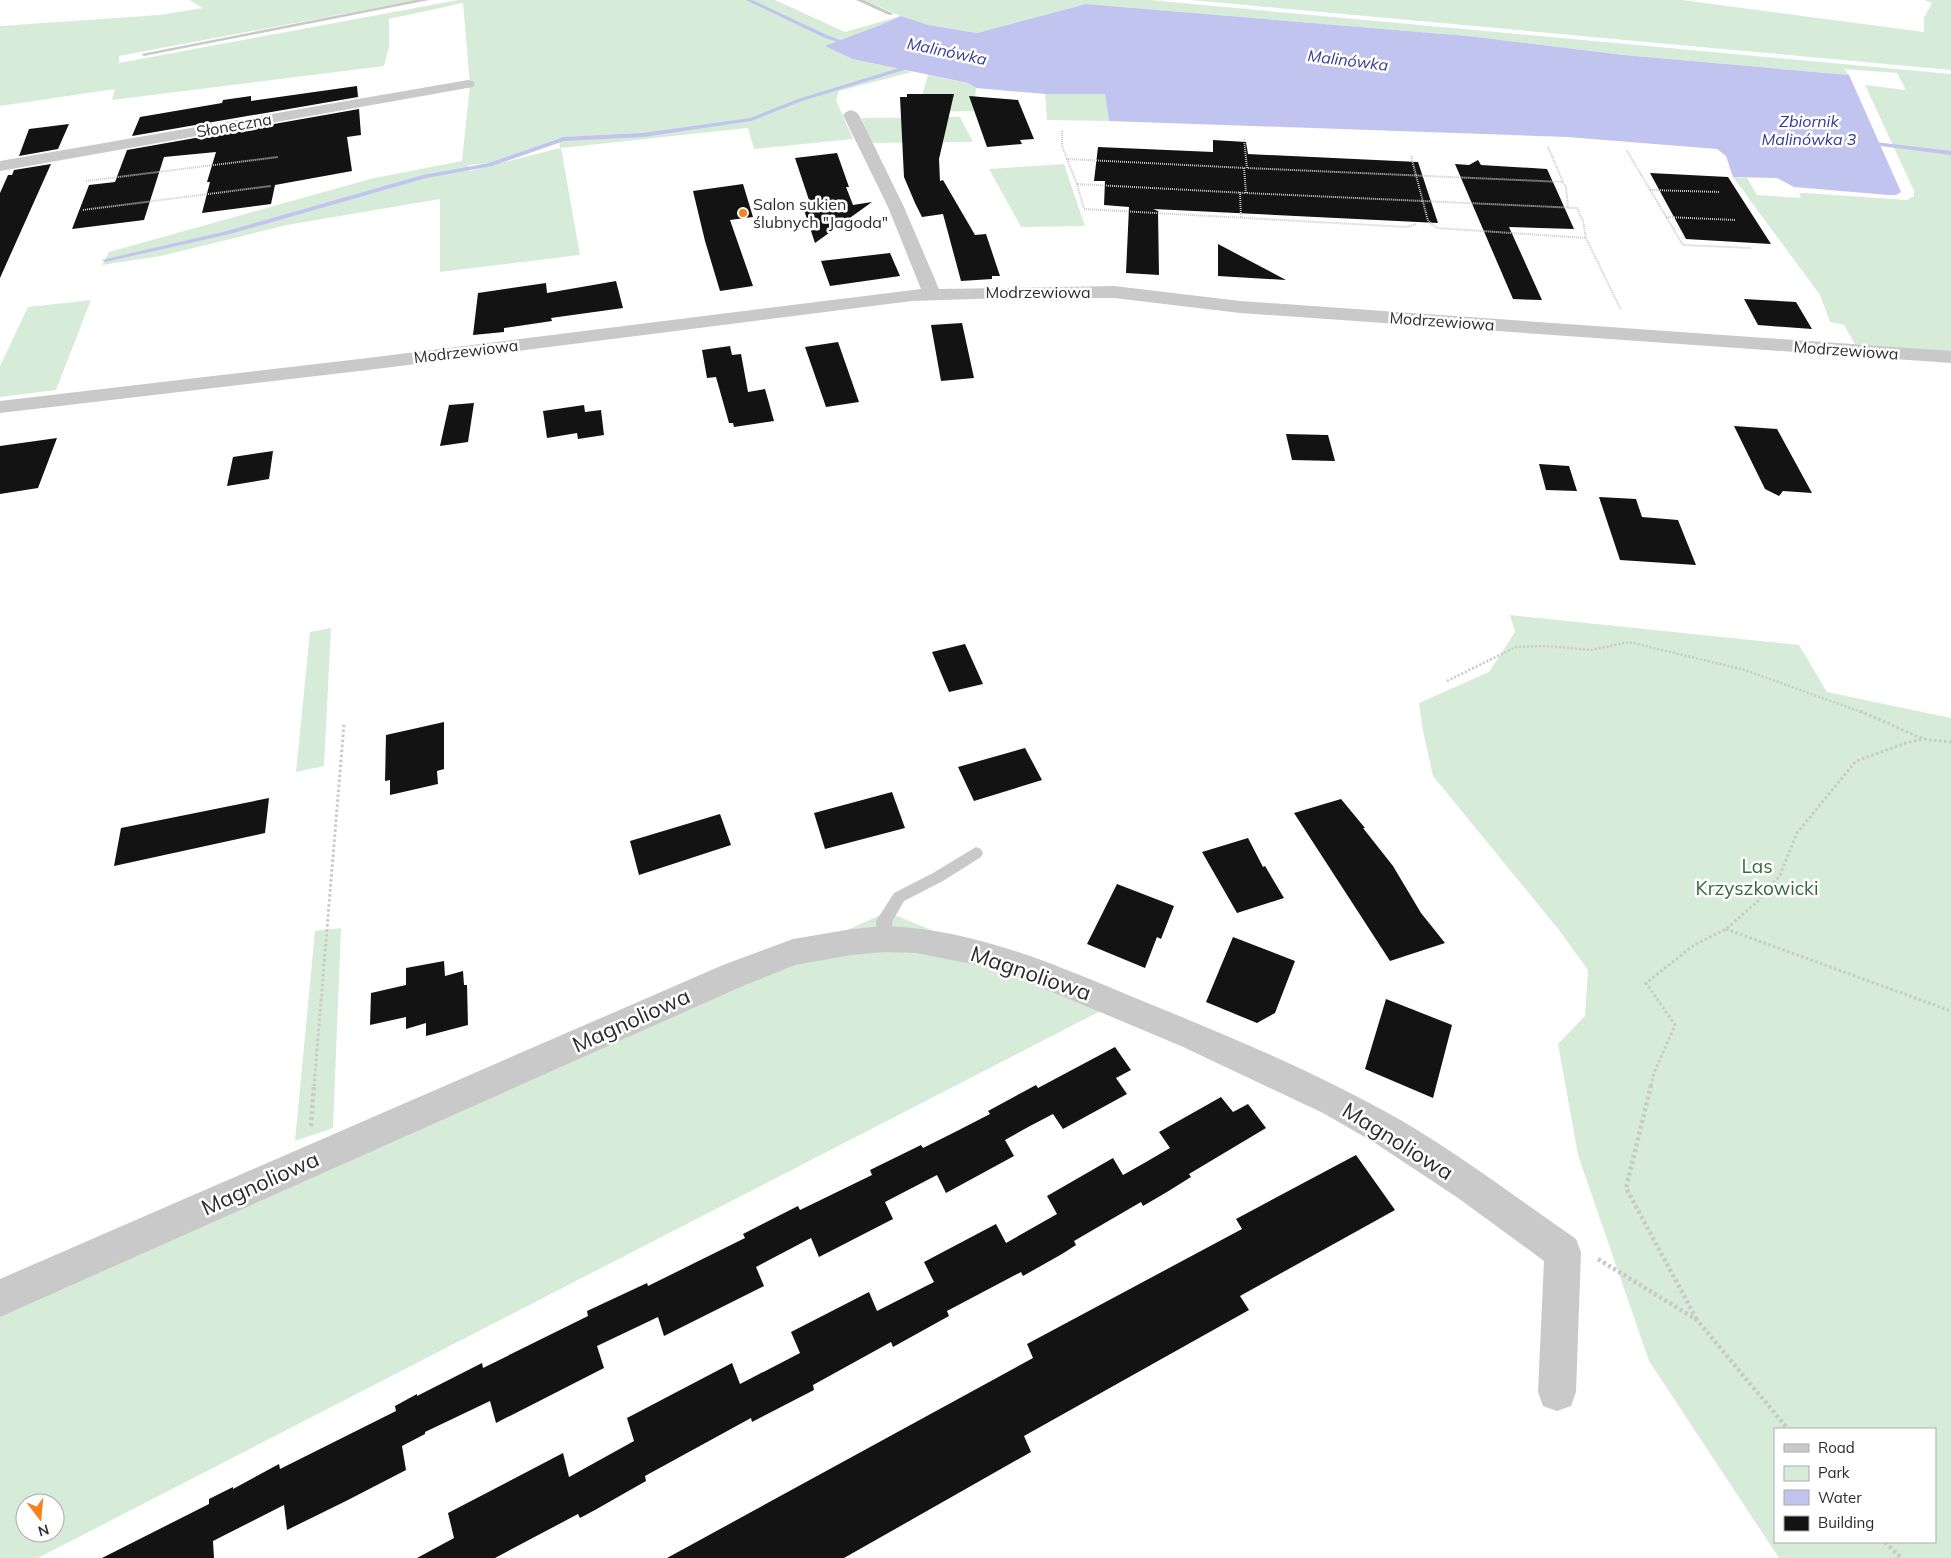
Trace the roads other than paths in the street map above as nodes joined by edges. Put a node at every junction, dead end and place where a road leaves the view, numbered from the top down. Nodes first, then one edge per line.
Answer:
1 (426, 0) edge
2 (859, 0) edge
3 (891, 14) dead end
4 (144, 54) dead end
5 (468, 84) dead end
6 (851, 114) dead end
7 (0, 166) edge
8 (932, 294) junction
9 (1951, 357) edge
10 (0, 407) edge
11 (976, 854) dead end
12 (885, 940) junction
13 (0, 1298) edge
14 (1556, 1392) dead end

1 - 4 lane
2 - 3 lane
5 - 7 street, Słoneczna
6 - 8 street
8 - 9 street, Modrzewiowa
8 - 10 street, Modrzewiowa
11 - 12 lane
12 - 13 street, Magnoliowa
12 - 14 street, Magnoliowa

